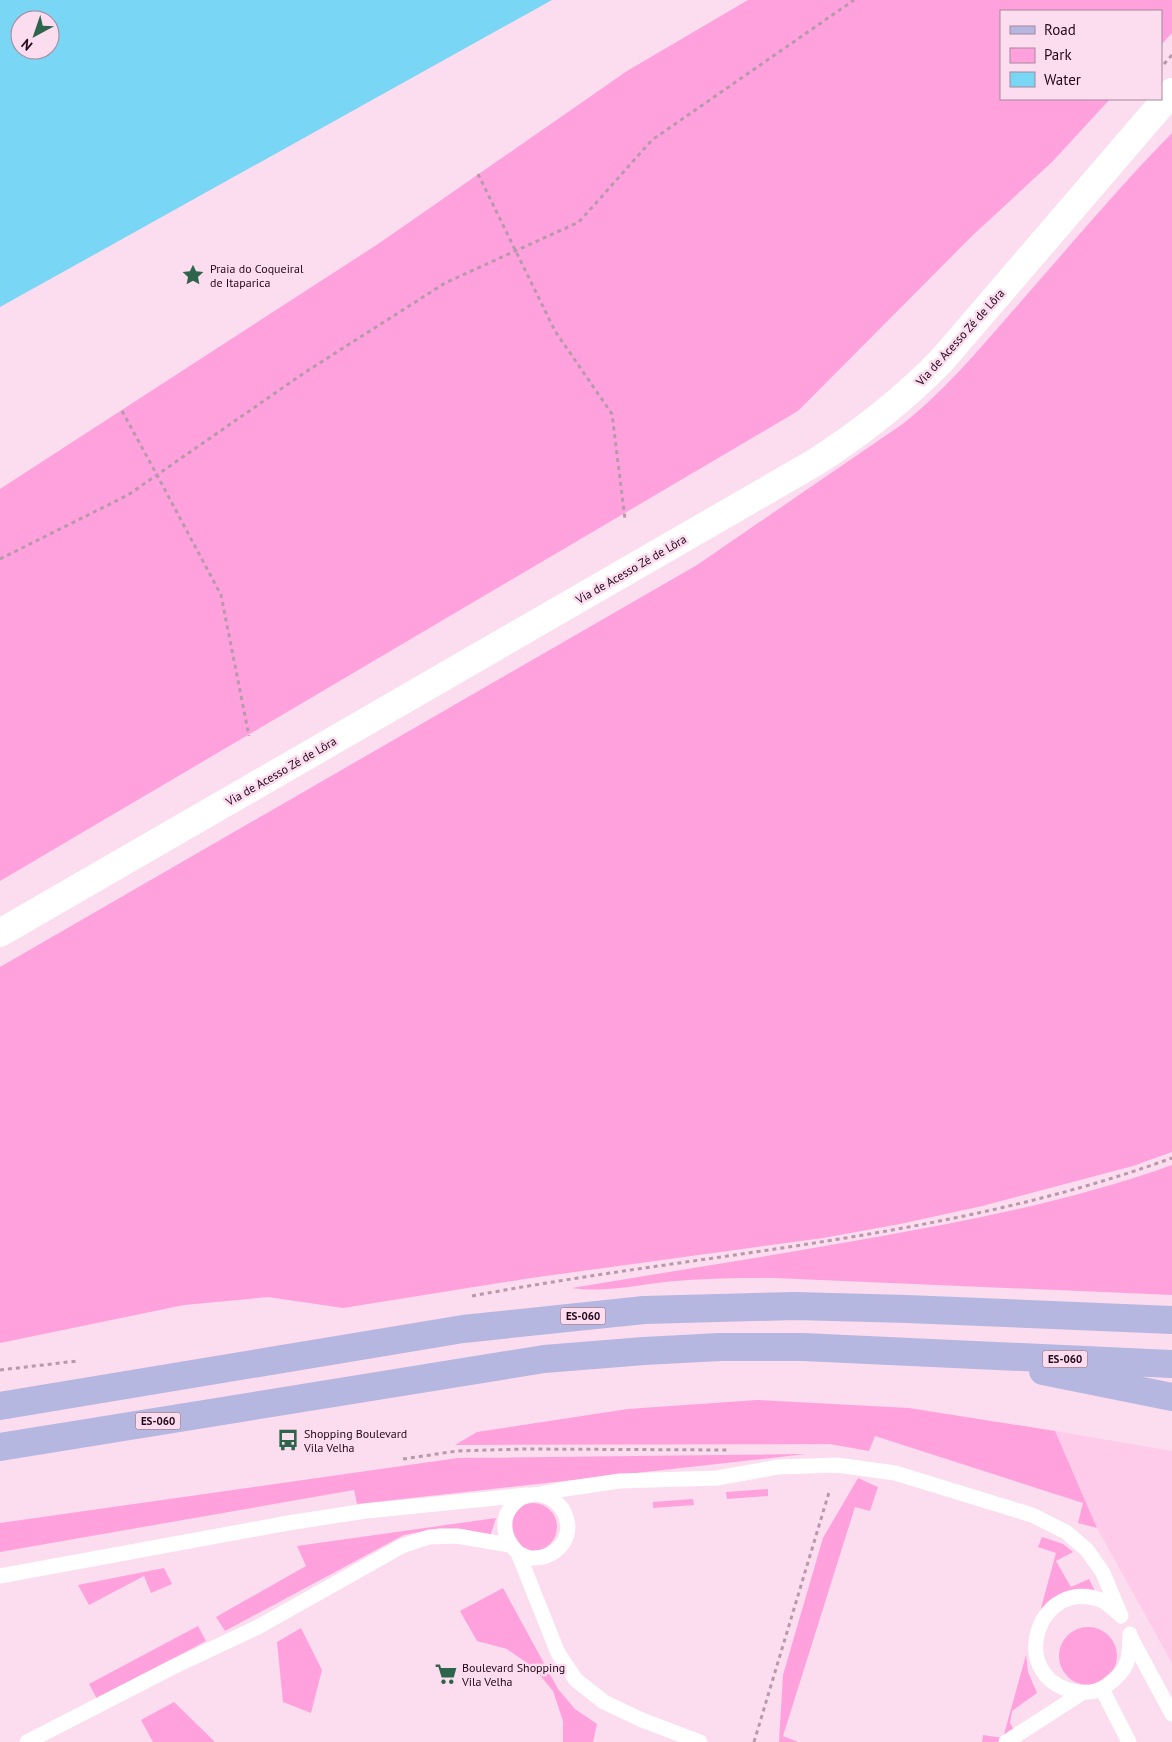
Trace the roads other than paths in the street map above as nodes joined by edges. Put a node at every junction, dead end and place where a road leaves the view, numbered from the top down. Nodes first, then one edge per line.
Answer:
1 (1172, 92) edge
2 (0, 933) edge
3 (1172, 1320) edge
4 (958, 1354) junction
5 (1172, 1364) edge
6 (1172, 1397) edge
7 (0, 1406) edge
8 (0, 1447) edge
9 (534, 1495) junction
10 (514, 1549) junction
11 (0, 1576) edge
12 (1102, 1689) junction
13 (1082, 1693) junction
14 (1172, 1714) edge
15 (27, 1742) edge
16 (700, 1742) edge
17 (1006, 1742) edge
18 (1130, 1742) edge

1 - 2 street, Via de Acesso Zé de Lôra
3 - 7 main road, ES-060
4 - 5 main road, ES-060
4 - 6 main road
4 - 8 main road, ES-060
9 - 10 lane
9 - 10 lane
9 - 11 lane
9 - 13 lane
10 - 15 lane
10 - 16 lane
12 - 13 lane
12 - 14 lane
12 - 18 lane
13 - 17 lane

